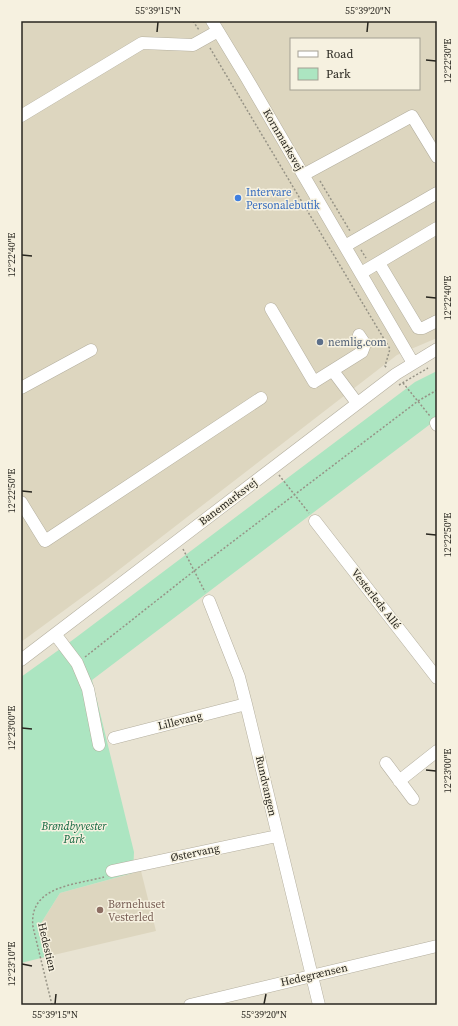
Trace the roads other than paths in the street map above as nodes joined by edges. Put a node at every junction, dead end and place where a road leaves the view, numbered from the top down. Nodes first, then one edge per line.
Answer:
1 (215, 26) edge
2 (21, 116) edge
3 (437, 157) edge
4 (308, 172) junction
5 (437, 192) edge
6 (437, 228) edge
7 (350, 243) junction
8 (375, 265) junction
9 (361, 273) junction
10 (271, 308) dead end
11 (437, 321) edge
12 (359, 335) dead end
13 (437, 349) edge
14 (91, 350) dead end
15 (413, 363) junction
16 (333, 370) junction
17 (21, 388) edge
18 (262, 398) dead end
19 (357, 403) junction
20 (21, 502) edge
21 (316, 521) road end
22 (209, 601) road end
23 (55, 634) junction
24 (21, 660) edge
25 (437, 678) edge
26 (246, 704) junction
27 (114, 738) dead end
28 (100, 745) dead end
29 (437, 751) edge
30 (386, 763) dead end
31 (399, 781) junction
32 (413, 799) dead end
33 (277, 836) junction
34 (112, 871) road end
35 (437, 946) edge
36 (312, 975) junction
37 (190, 1005) edge
38 (319, 1005) edge

1 - 2 street
1 - 4 street, Kornmarksvej
3 - 4 street
4 - 7 street, Kornmarksvej
5 - 7 street
6 - 8 street
7 - 9 street, Kornmarksvej
8 - 9 street
8 - 11 street
9 - 15 street, Kornmarksvej
10 - 16 street
12 - 16 street
13 - 15 street, Banemarksvej
14 - 17 street
15 - 19 street, Banemarksvej
16 - 19 street
18 - 20 street
19 - 23 street, Banemarksvej
21 - 25 street, Vesterleds Allé
22 - 26 street, Rundvangen
23 - 24 street, Banemarksvej
23 - 28 street
26 - 27 street, Lillevang
26 - 33 street, Rundvangen
29 - 31 street
30 - 31 street
31 - 32 street
33 - 34 street, Østervang
33 - 36 street, Rundvangen
35 - 36 street, Hedegrænsen
36 - 37 street, Hedegrænsen
36 - 38 street, Rundvangen

